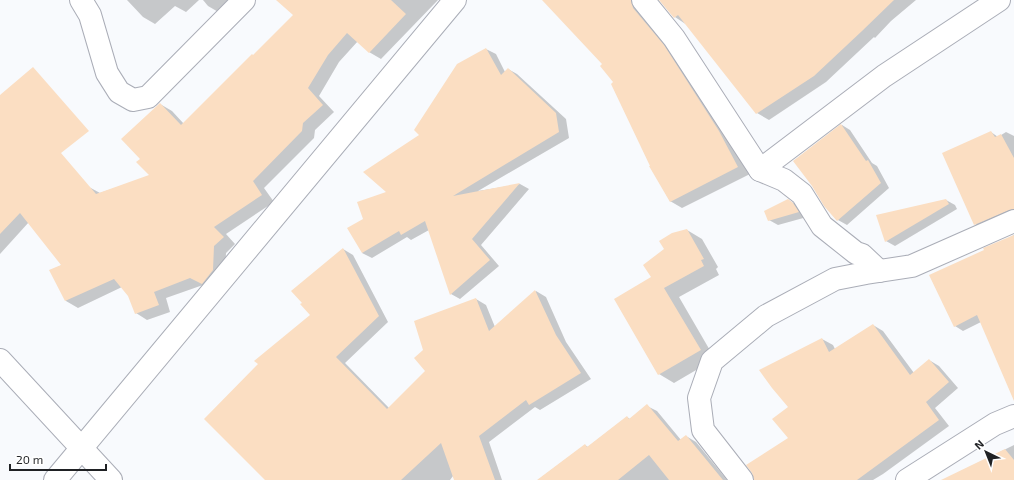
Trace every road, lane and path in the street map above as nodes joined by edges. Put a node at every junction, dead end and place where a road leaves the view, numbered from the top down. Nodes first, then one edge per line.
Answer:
1 (81, 0) edge
2 (244, 0) edge
3 (455, 0) edge
4 (643, 0) edge
5 (999, 0) edge
6 (760, 170) junction
7 (1014, 221) edge
8 (880, 271) junction
9 (0, 360) edge
10 (1014, 416) edge
11 (82, 448) junction
12 (55, 480) edge
13 (111, 480) edge
14 (742, 480) edge
15 (907, 480) edge

1 - 2 street
3 - 11 street
4 - 6 street
5 - 6 street
6 - 8 street
7 - 8 street
8 - 14 street
9 - 11 street
10 - 15 street
11 - 12 street
11 - 13 street

